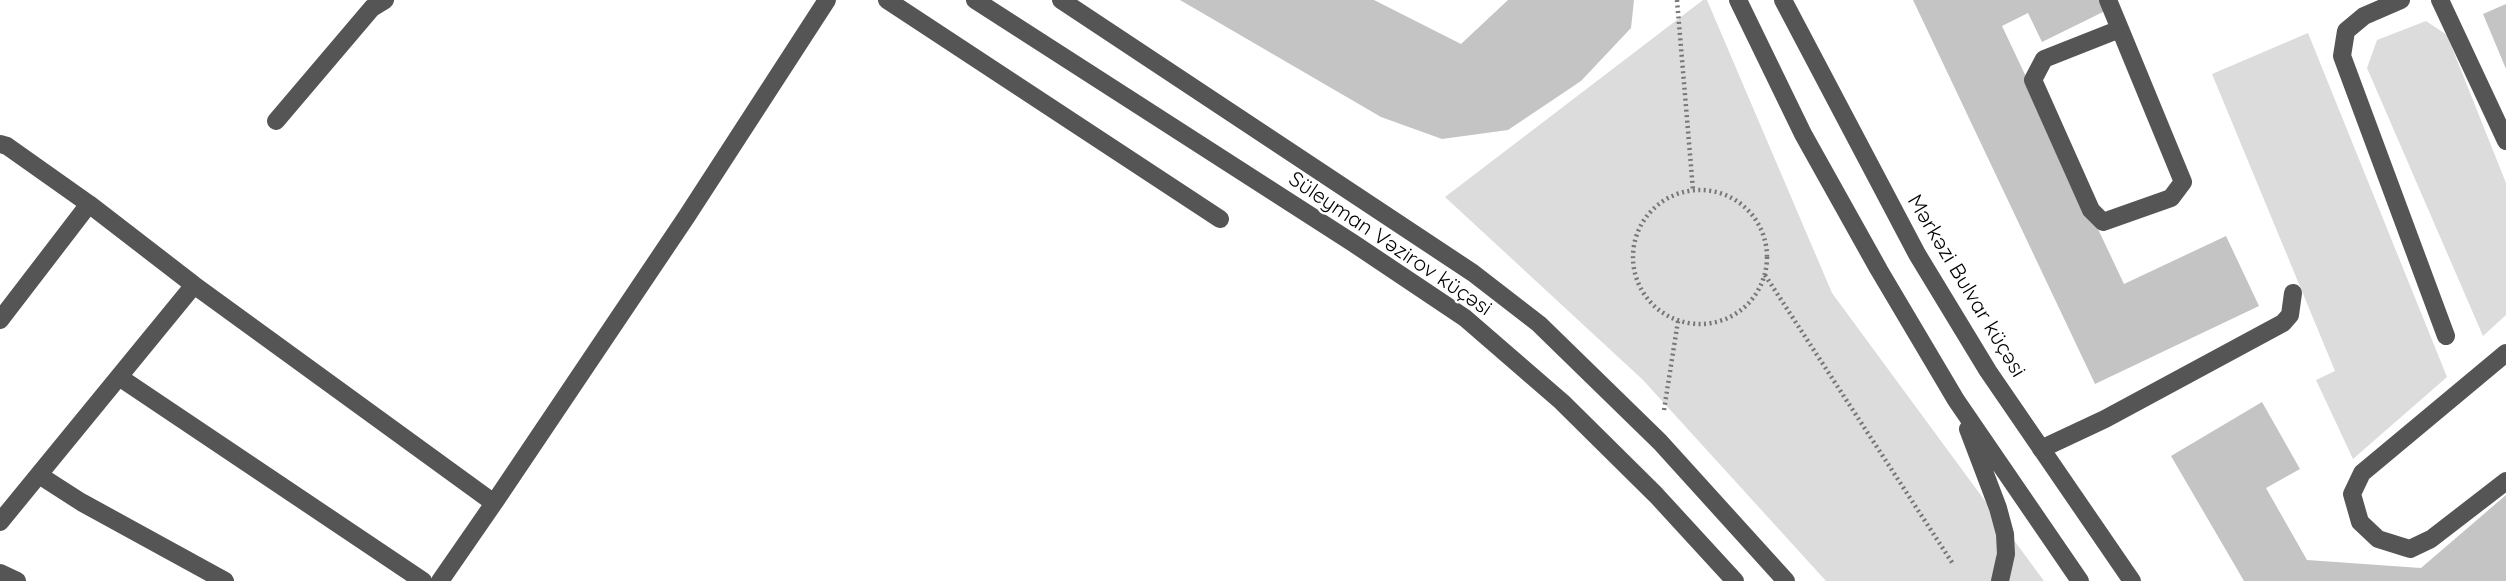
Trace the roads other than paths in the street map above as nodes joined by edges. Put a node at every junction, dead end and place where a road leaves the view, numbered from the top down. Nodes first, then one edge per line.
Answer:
1 (385, 0) edge
2 (827, 0) edge
3 (887, 0) edge
4 (975, 0) edge
5 (1061, 0) edge
6 (1738, 0) edge
7 (1783, 0) edge
8 (2108, 0) edge
9 (2400, 0) edge
10 (2440, 0) edge
11 (2120, 29) junction
12 (276, 121) dead end
13 (2506, 141) edge
14 (0, 144) edge
15 (89, 204) junction
16 (1220, 219) dead end
17 (194, 285) junction
18 (2293, 293) dead end
19 (0, 320) edge
20 (2446, 336) dead end
21 (2506, 354) edge
22 (119, 377) junction
23 (1956, 400) junction
24 (2041, 449) junction
25 (39, 475) junction
26 (2506, 481) edge
27 (494, 503) junction
28 (0, 522) edge
29 (0, 573) edge
30 (1781, 575) edge
31 (17, 581) edge
32 (225, 581) edge
33 (422, 581) edge
34 (440, 581) edge
35 (1735, 581) edge
36 (1793, 581) edge
37 (2000, 581) edge
38 (2080, 581) edge
39 (2132, 581) edge

1 - 12 street
2 - 27 street
3 - 16 street
4 - 35 street, Süleyman Vəzirov küçəsi
5 - 30 street, Süleyman Vəzirov küçəsi
6 - 23 street
7 - 24 street, Mərkəzi Bulvar küçəsi
8 - 11 street
9 - 20 street
10 - 13 street
11 - 11 street
14 - 15 street
15 - 17 street
15 - 19 street
17 - 22 street
17 - 27 street
18 - 24 street
21 - 26 street
22 - 25 street
22 - 33 street
23 - 37 street
23 - 38 street
24 - 39 street, Mərkəzi Bulvar küçəsi
25 - 28 street
25 - 32 street
27 - 34 street
29 - 31 street
30 - 36 street, Süleyman Vəzirov küçəsi

